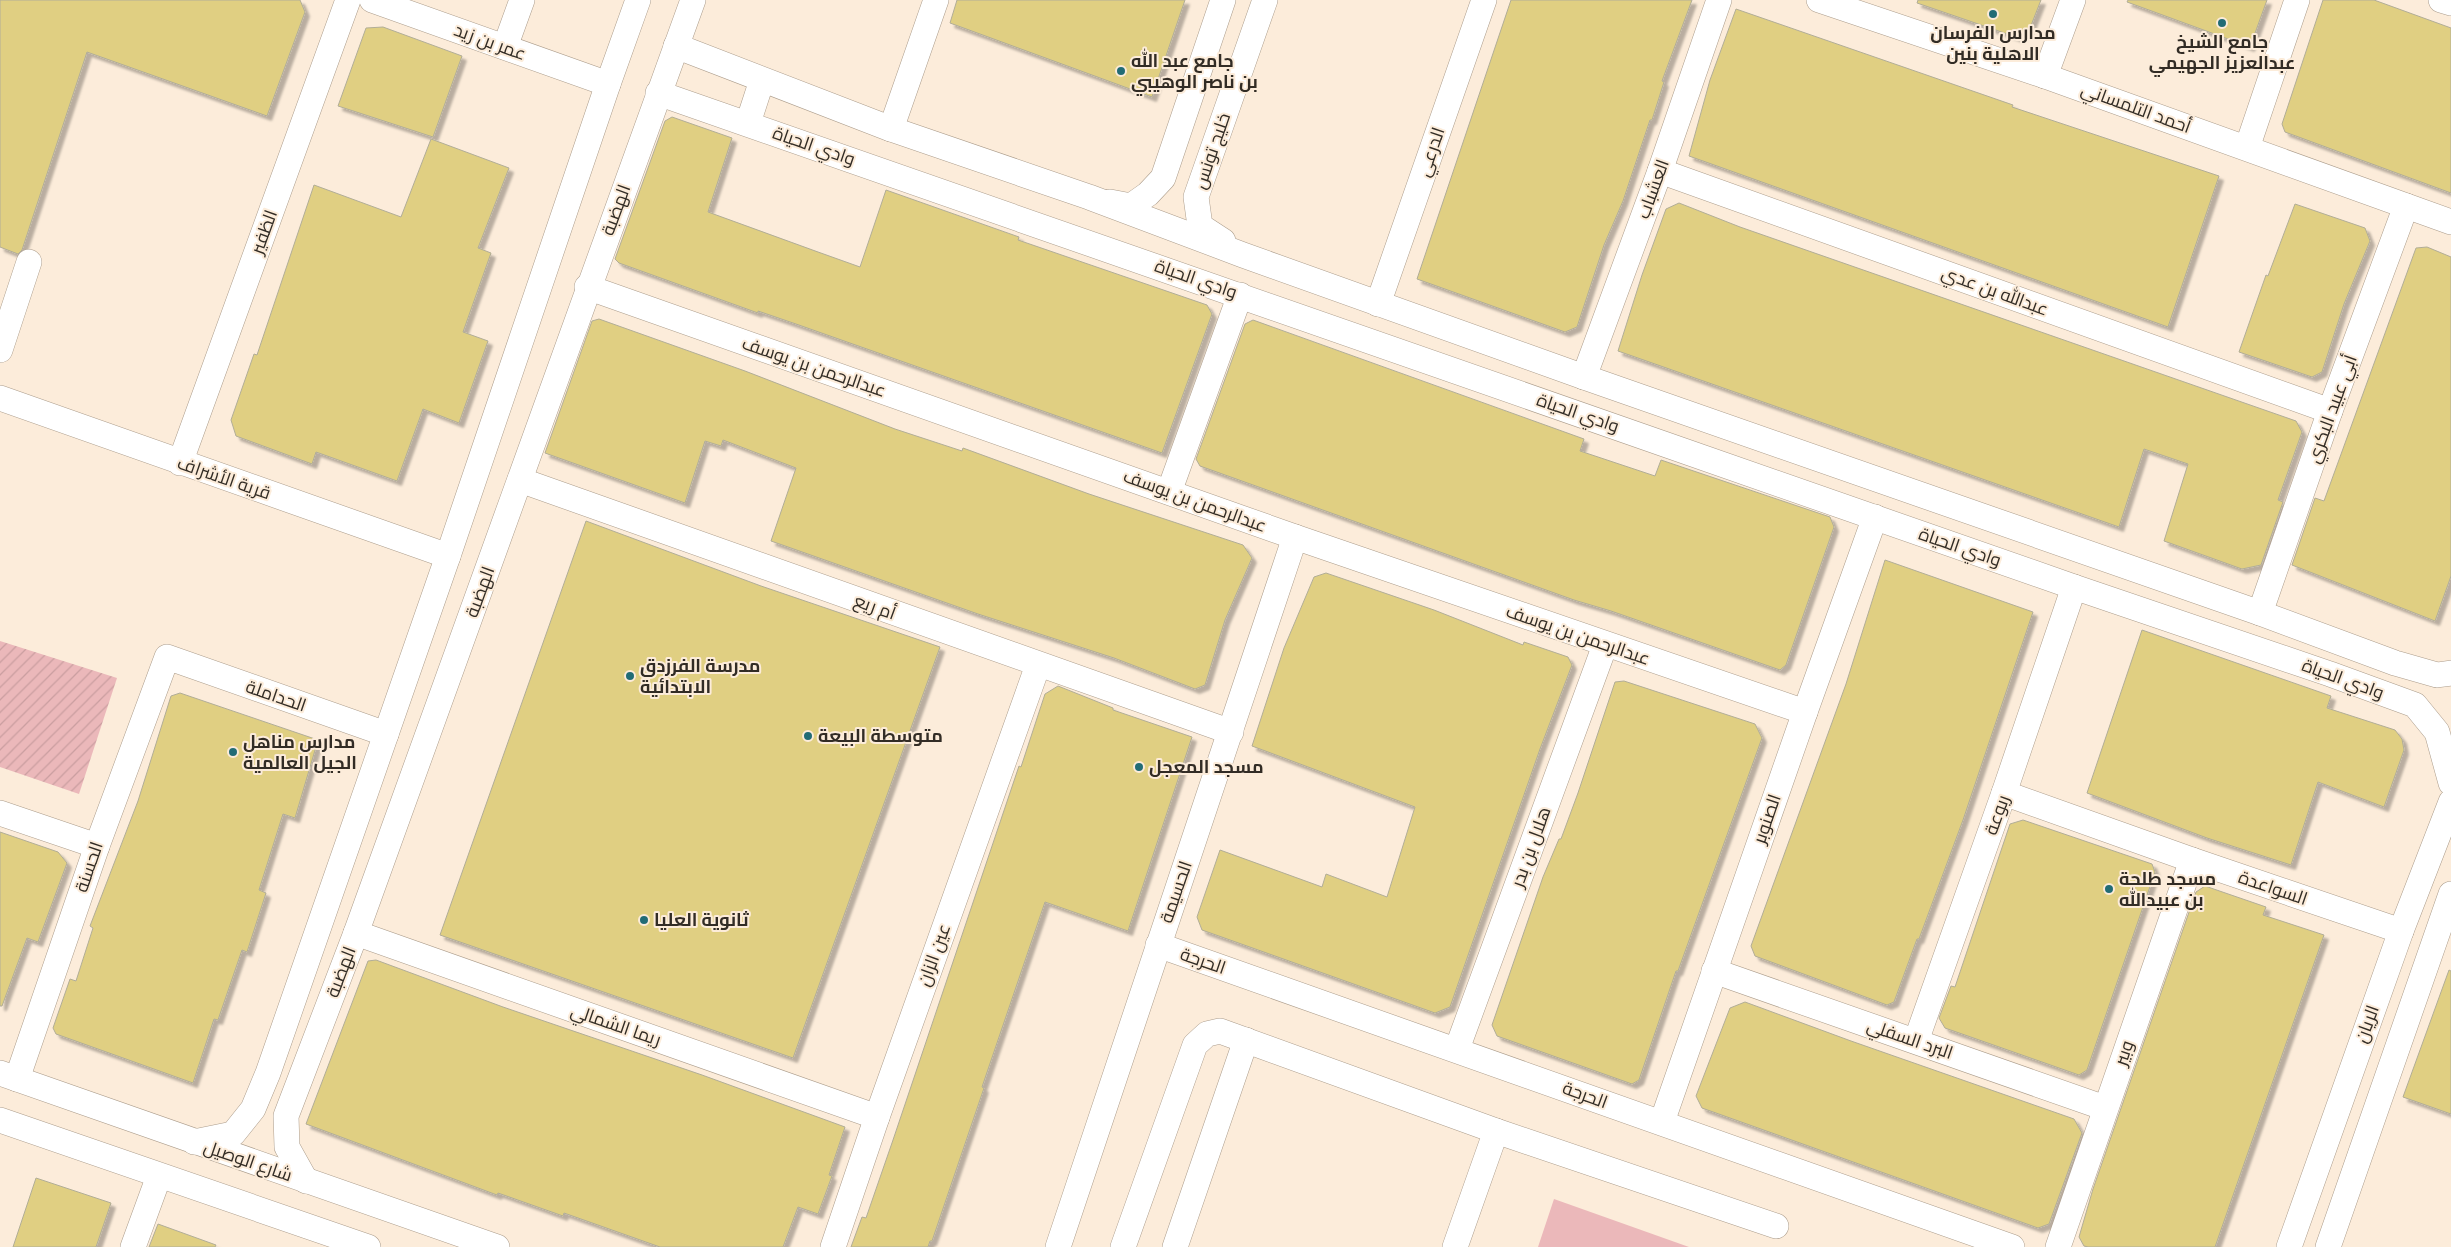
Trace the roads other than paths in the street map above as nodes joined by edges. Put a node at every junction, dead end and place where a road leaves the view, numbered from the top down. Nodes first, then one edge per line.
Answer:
1 (348, 0) edge
2 (372, 0) edge
3 (522, 0) edge
4 (638, 0) edge
5 (693, 0) edge
6 (936, 0) edge
7 (1223, 0) edge
8 (1265, 0) edge
9 (1484, 0) edge
10 (1719, 0) edge
11 (1819, 0) edge
12 (2073, 0) edge
13 (2297, 0) edge
14 (2441, 0) edge
15 (2451, 4) edge
16 (676, 46) junction
17 (505, 47) junction
18 (2046, 76) junction
19 (762, 80) junction
20 (608, 84) junction
21 (658, 92) junction
22 (748, 123) junction
23 (891, 129) junction
24 (2247, 148) junction
25 (1660, 171) junction
26 (1089, 197) junction
27 (2406, 206) junction
28 (2451, 222) edge
29 (1243, 255) junction
30 (29, 262) dead end
31 (588, 287) junction
32 (1240, 295) junction
33 (1378, 304) junction
34 (0, 350) edge
35 (1584, 377) junction
36 (0, 398) edge
37 (2330, 411) junction
38 (180, 463) junction
39 (520, 480) junction
40 (1169, 492) junction
41 (1875, 517) junction
42 (1295, 537) junction
43 (448, 556) junction
44 (2074, 587) junction
45 (2260, 613) junction
46 (1605, 645) junction
47 (2368, 652) junction
48 (167, 658) joint
49 (1038, 665) junction
50 (2451, 673) edge
51 (2357, 684) junction
52 (1805, 712) junction
53 (1231, 732) junction
54 (386, 734) junction
55 (2451, 783) edge
56 (2004, 793) junction
57 (2451, 802) edge
58 (0, 813) edge
59 (97, 846) junction
60 (2192, 860) junction
61 (2451, 894) edge
62 (2401, 931) junction
63 (356, 933) junction
64 (1158, 945) junction
65 (1714, 971) junction
66 (284, 1025) junction
67 (316, 1038) junction
68 (1246, 1040) junction
69 (1916, 1041) junction
70 (1457, 1049) junction
71 (8, 1076) edge
72 (2105, 1108) junction
73 (877, 1117) junction
74 (0, 1120) edge
75 (1662, 1122) junction
76 (1496, 1131) junction
77 (194, 1142) junction
78 (2322, 1149) junction
79 (2358, 1163) junction
80 (159, 1176) junction
81 (306, 1181) junction
82 (1776, 1226) dead end
83 (133, 1247) edge
84 (368, 1247) edge
85 (497, 1247) edge
86 (833, 1247) edge
87 (1058, 1247) edge
88 (1123, 1247) edge
89 (1174, 1247) edge
90 (1455, 1247) edge
91 (2012, 1247) edge
92 (2058, 1247) edge
93 (2289, 1247) edge
94 (2328, 1247) edge

1 - 38 street, الظفير
2 - 17 street, عمر بن زيد
3 - 17 street
4 - 20 street, الهضبة
5 - 16 street, الهضبة
6 - 23 street
7 - 26 street
8 - 29 street, خليج تونس
9 - 33 street, الدرعي
10 - 25 street, العشباب
11 - 18 street, أحمد التلمساني
12 - 18 street
13 - 24 street
14 - 15 street
16 - 19 street, وادي الحياة
16 - 21 street, الهضبة
17 - 20 street, عمر بن زيد
18 - 24 street, أحمد التلمساني
19 - 22 street
19 - 23 street, وادي الحياة
20 - 43 street, الهضبة
21 - 22 street, وادي الحياة
21 - 31 street, الهضبة
22 - 32 street, وادي الحياة
23 - 26 street, وادي الحياة
24 - 27 street, أحمد التلمساني
25 - 35 street, العشباب
25 - 37 street, عبدالله بن عدي
26 - 29 street, وادي الحياة
27 - 28 street, أحمد التلمساني
27 - 37 street, أبي عبيد البكري
29 - 33 street, وادي الحياة
30 - 34 street
31 - 39 street, الهضبة
31 - 40 street, عبدالرحمن بن يوسف
32 - 40 street
32 - 41 street, وادي الحياة
33 - 35 street, وادي الحياة
35 - 45 street, وادي الحياة
36 - 38 street, قرية الأشراف
37 - 45 street, أبي عبيد البكري
38 - 43 street, قرية الأشراف
39 - 49 street, أم ريع
39 - 63 street, الهضبة
40 - 42 street, عبدالرحمن بن يوسف
41 - 44 street, وادي الحياة
41 - 52 street, الصنوبر
42 - 46 street, عبدالرحمن بن يوسف
42 - 53 street, الحسيمة
43 - 54 street, الهضبة
44 - 51 street, وادي الحياة
44 - 56 street, ربوعة
45 - 47 street, وادي الحياة
46 - 52 street, عبدالرحمن بن يوسف
46 - 70 street, هلال بن بدر
47 - 50 street, وادي الحياة
47 - 51 street
48 - 54 street, الحداملة
48 - 59 street, الحسنة
49 - 53 street, أم ريع
49 - 73 street, عين الزان
51 - 55 street, وادي الحياة
52 - 65 street, الصنوبر
53 - 64 street, الحسيمة
54 - 66 street, الهضبة
56 - 60 street, السواعدة
56 - 69 street, ربوعة
57 - 62 street, الريان
58 - 59 street
59 - 71 street, الحسنة
60 - 62 street, السواعدة
60 - 72 street, وبير
61 - 79 street, الريان
62 - 78 street, الريان
63 - 67 street, الهضبة
63 - 73 street, ريما الشمالي
64 - 70 street, الحرجة
64 - 87 street, الحسيمة
65 - 69 street, البرد السفلي
65 - 75 street, الصنوبر
66 - 67 street
66 - 77 street, الهضبة
67 - 81 street, الهضبة
68 - 76 street
68 - 88 street
68 - 89 street
69 - 72 street, البرد السفلي
70 - 75 street, الحرجة
71 - 77 street, شارع الوصيل
72 - 92 street, وبير
73 - 86 street, عين الزان
74 - 80 street
75 - 91 street, الحرجة
76 - 82 street
76 - 90 street
77 - 81 street, شارع الوصيل
78 - 79 street
78 - 93 street, الريان
79 - 94 street, الريان
80 - 83 street
80 - 84 street
81 - 85 street, شارع الوصيل

